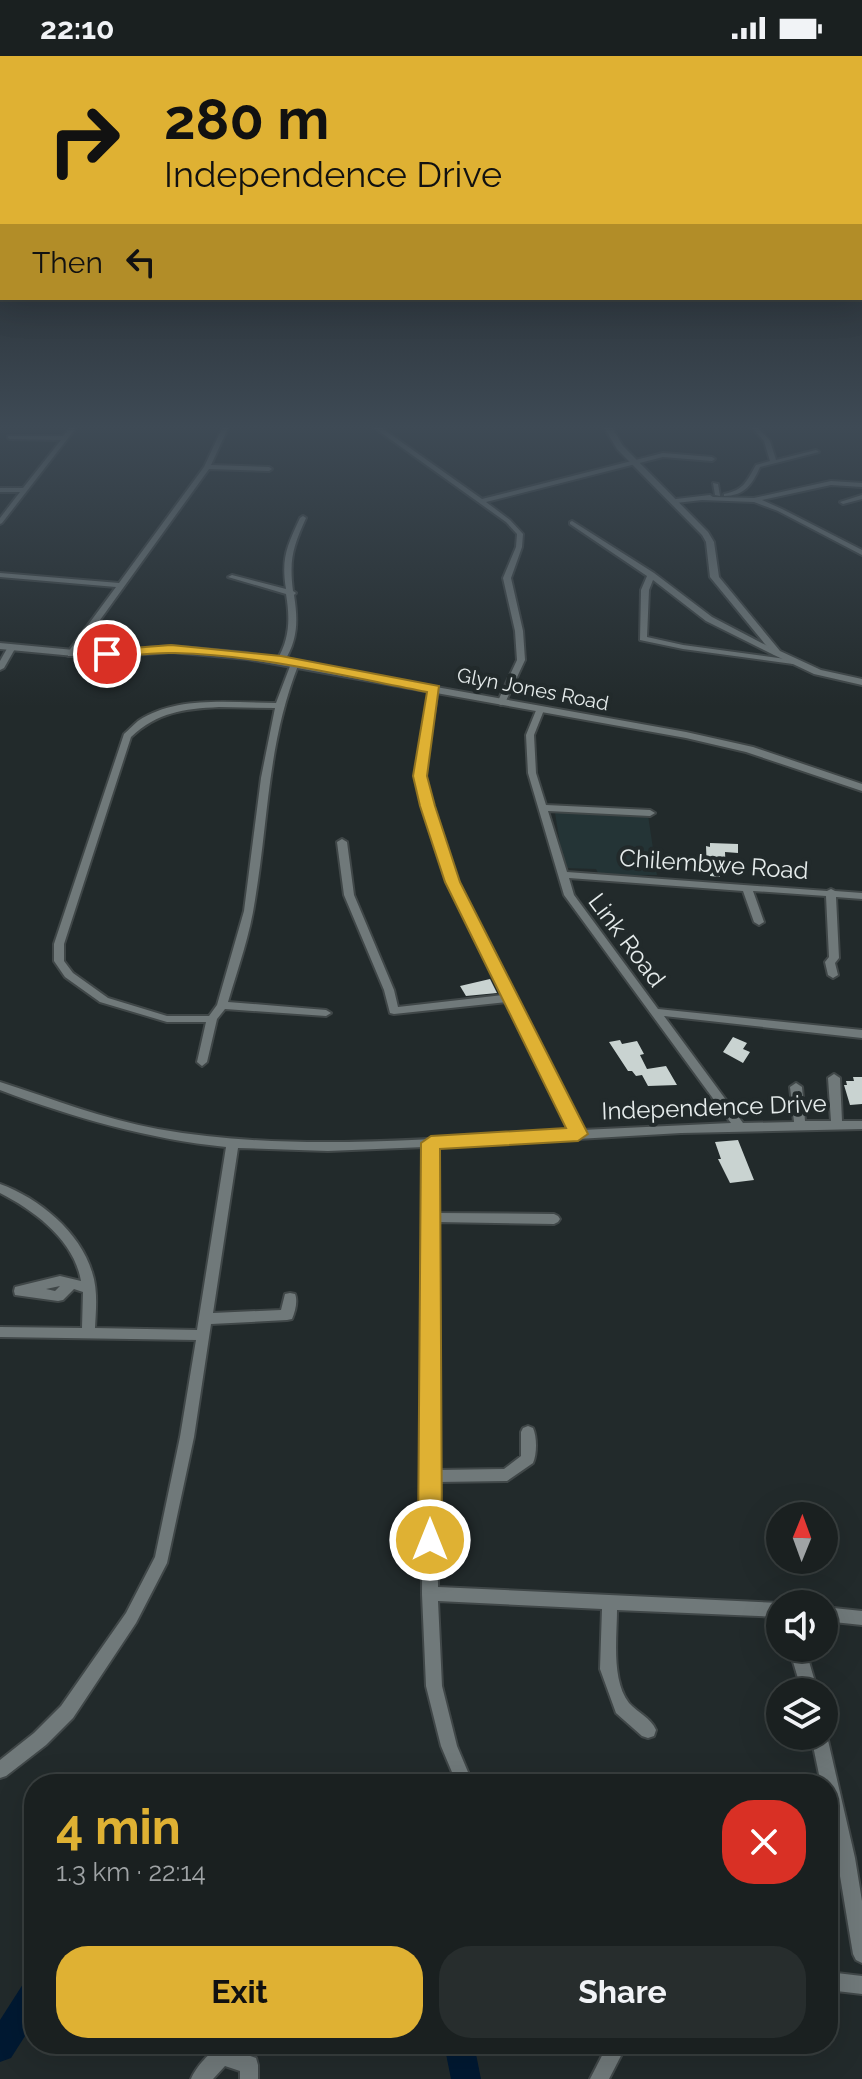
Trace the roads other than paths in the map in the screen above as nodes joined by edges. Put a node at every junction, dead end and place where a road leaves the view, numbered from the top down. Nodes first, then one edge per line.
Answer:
1 (170, 518) edge
2 (303, 518) dead end
3 (504, 518) edge
4 (691, 518) edge
5 (796, 518) edge
6 (572, 523) dead end
7 (862, 553) edge
8 (0, 575) edge
9 (651, 575) junction
10 (232, 577) dead end
11 (121, 585) junction
12 (292, 593) junction
13 (6, 647) edge
14 (777, 653) junction
15 (71, 654) junction
16 (281, 660) junction
17 (793, 662) junction
18 (295, 663) junction
19 (0, 668) edge
20 (862, 682) edge
21 (434, 689) junction
22 (501, 703) junction
23 (279, 706) junction
24 (540, 710) junction
25 (862, 788) edge
26 (543, 808) junction
27 (650, 813) dead end
28 (342, 842) dead end
29 (562, 875) junction
30 (747, 888) junction
31 (831, 892) junction
32 (862, 896) edge
33 (759, 922) dead end
34 (833, 975) dead end
35 (510, 998) junction
36 (222, 1005) junction
37 (656, 1012) junction
38 (326, 1013) dead end
39 (212, 1019) junction
40 (862, 1034) edge
41 (202, 1062) dead end
42 (834, 1078) dead end
43 (0, 1086) edge
44 (796, 1087) dead end
45 (837, 1125) junction
46 (862, 1125) edge
47 (739, 1126) junction
48 (800, 1126) junction
49 (578, 1134) junction
50 (233, 1142) junction
51 (431, 1143) junction
52 (0, 1188) edge
53 (431, 1217) junction
54 (554, 1219) dead end
55 (69, 1286) dead end
56 (89, 1288) junction
57 (290, 1298) dead end
58 (205, 1319) junction
59 (0, 1332) edge
60 (88, 1334) junction
61 (203, 1335) junction
62 (528, 1432) dead end
63 (430, 1476) junction
64 (430, 1594) junction
65 (610, 1604) junction
66 (766, 1610) edge
67 (838, 1615) edge
68 (862, 1618) edge
69 (648, 1730) dead end
70 (822, 1750) edge
71 (0, 1770) edge
72 (461, 1774) edge
73 (827, 1774) edge
74 (838, 1822) edge
75 (862, 1954) edge
76 (838, 1982) edge
77 (862, 1985) edge
78 (613, 2054) edge
79 (200, 2079) edge
80 (249, 2079) edge
81 (599, 2079) edge

1 - 11 street
2 - 12 street
3 - 22 street
4 - 14 street
5 - 7 street
6 - 9 street
8 - 11 street
9 - 14 street
9 - 17 street
10 - 12 street
11 - 15 street
12 - 16 street
13 - 15 street, Glyn Jones Road
13 - 19 street
14 - 17 street
15 - 16 street, Glyn Jones Road
16 - 18 street, Glyn Jones Road
17 - 20 street
18 - 21 street, Glyn Jones Road
18 - 23 street
21 - 22 street, Glyn Jones Road
21 - 35 street
22 - 24 street, Glyn Jones Road
23 - 36 street
23 - 39 street
24 - 25 street, Glyn Jones Road
24 - 26 street, Link Road
26 - 27 street
26 - 29 street, Link Road
28 - 35 street
29 - 30 street, Chilembwe Road
29 - 37 street, Link Road
30 - 31 street, Chilembwe Road
30 - 33 street
31 - 32 street, Chilembwe Road
31 - 34 street
35 - 49 street
36 - 38 street
36 - 39 street
37 - 40 street
37 - 47 street, Link Road
39 - 41 street
42 - 45 street
43 - 50 street, Independence Drive
44 - 48 street
45 - 46 street, Independence Drive
45 - 48 street, Independence Drive
47 - 48 street, Independence Drive
47 - 49 street, Independence Drive
49 - 51 street, Independence Drive
50 - 51 street, Independence Drive
50 - 58 street
51 - 53 street
52 - 56 street
53 - 54 street
53 - 63 street
55 - 56 street
56 - 60 street
57 - 58 street
58 - 61 street
59 - 60 street
60 - 61 street
61 - 71 street
62 - 63 street
63 - 64 street
64 - 65 street
64 - 72 street
65 - 66 street
65 - 69 street
67 - 68 street
70 - 73 street
74 - 75 street
76 - 77 street
78 - 81 street
79 - 80 street

